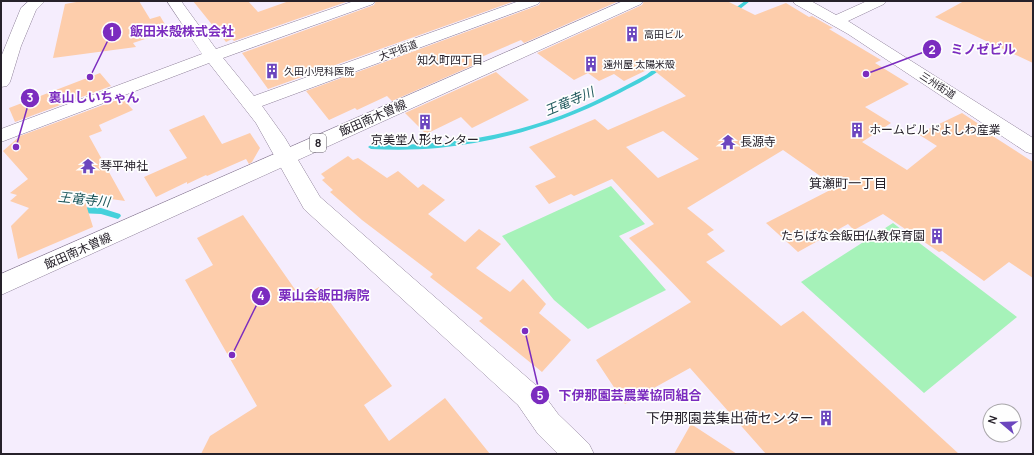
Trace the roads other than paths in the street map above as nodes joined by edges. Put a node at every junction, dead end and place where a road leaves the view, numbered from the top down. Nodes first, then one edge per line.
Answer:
1 (38, 1) edge
2 (174, 1) edge
3 (368, 1) edge
4 (533, 1) edge
5 (636, 1) edge
6 (800, 1) edge
7 (879, 1) edge
8 (836, 21) junction
9 (213, 57) junction
10 (1, 82) edge
11 (256, 102) junction
12 (1, 136) edge
13 (1033, 147) edge
14 (286, 157) junction
15 (1, 285) edge
16 (579, 454) edge

1 - 10 street
2 - 9 street
3 - 9 street
4 - 11 street, 大平街道
5 - 14 street, 飯田南木曽線 / 8
6 - 8 street, 三州街道
7 - 8 street
8 - 13 street, 三州街道
9 - 11 street
9 - 12 street
11 - 14 street
14 - 15 street, 飯田南木曽線 / 8
14 - 16 street

